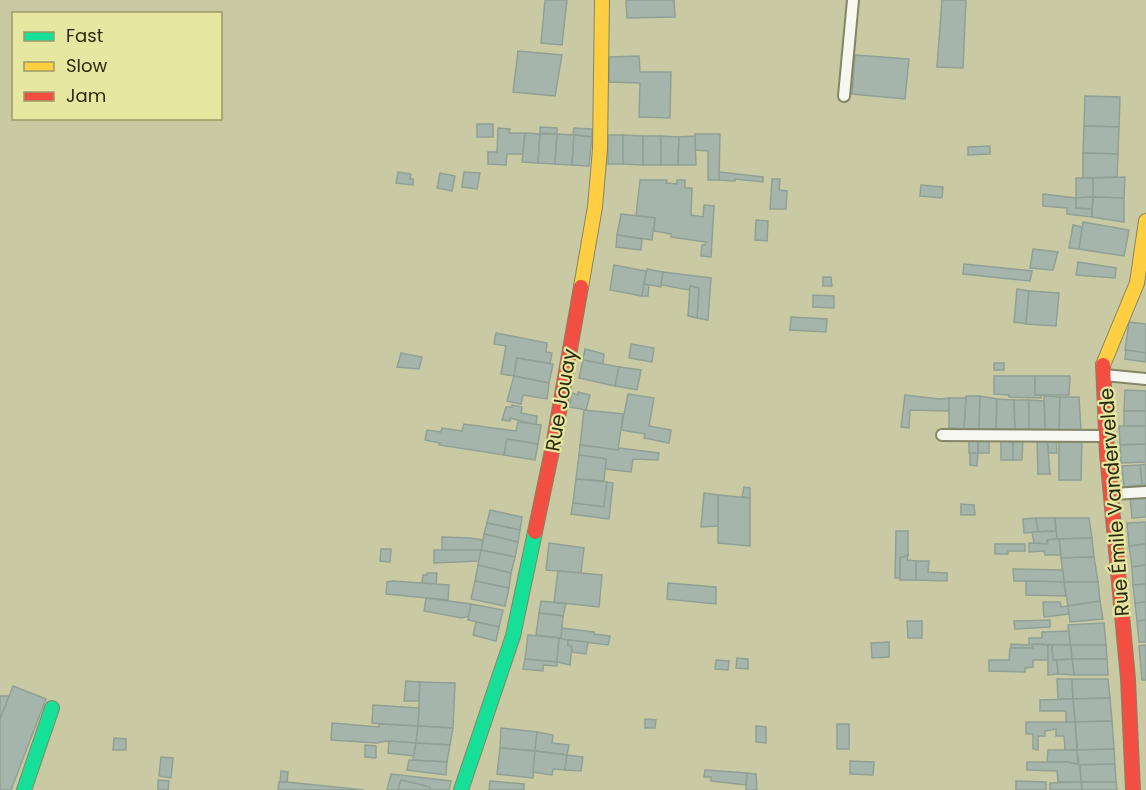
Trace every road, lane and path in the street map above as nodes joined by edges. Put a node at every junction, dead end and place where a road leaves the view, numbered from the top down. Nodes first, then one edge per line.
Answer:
1 (602, 0) edge
2 (853, 0) edge
3 (844, 96) dead end
4 (1146, 221) edge
5 (1104, 375) junction
6 (1146, 379) edge
7 (942, 435) dead end
8 (1106, 436) junction
9 (1146, 492) edge
10 (1111, 494) junction
11 (52, 708) dead end
12 (24, 790) edge
13 (461, 790) edge
14 (1133, 790) edge

1 - 13 street, Rue Jouay
2 - 3 lane
4 - 5 street, Rue Émile Vandervelde
5 - 6 lane
5 - 8 street, Rue Émile Vandervelde
7 - 8 lane
8 - 10 street, Rue Émile Vandervelde
9 - 10 lane
10 - 14 street, Rue Émile Vandervelde
11 - 12 street

